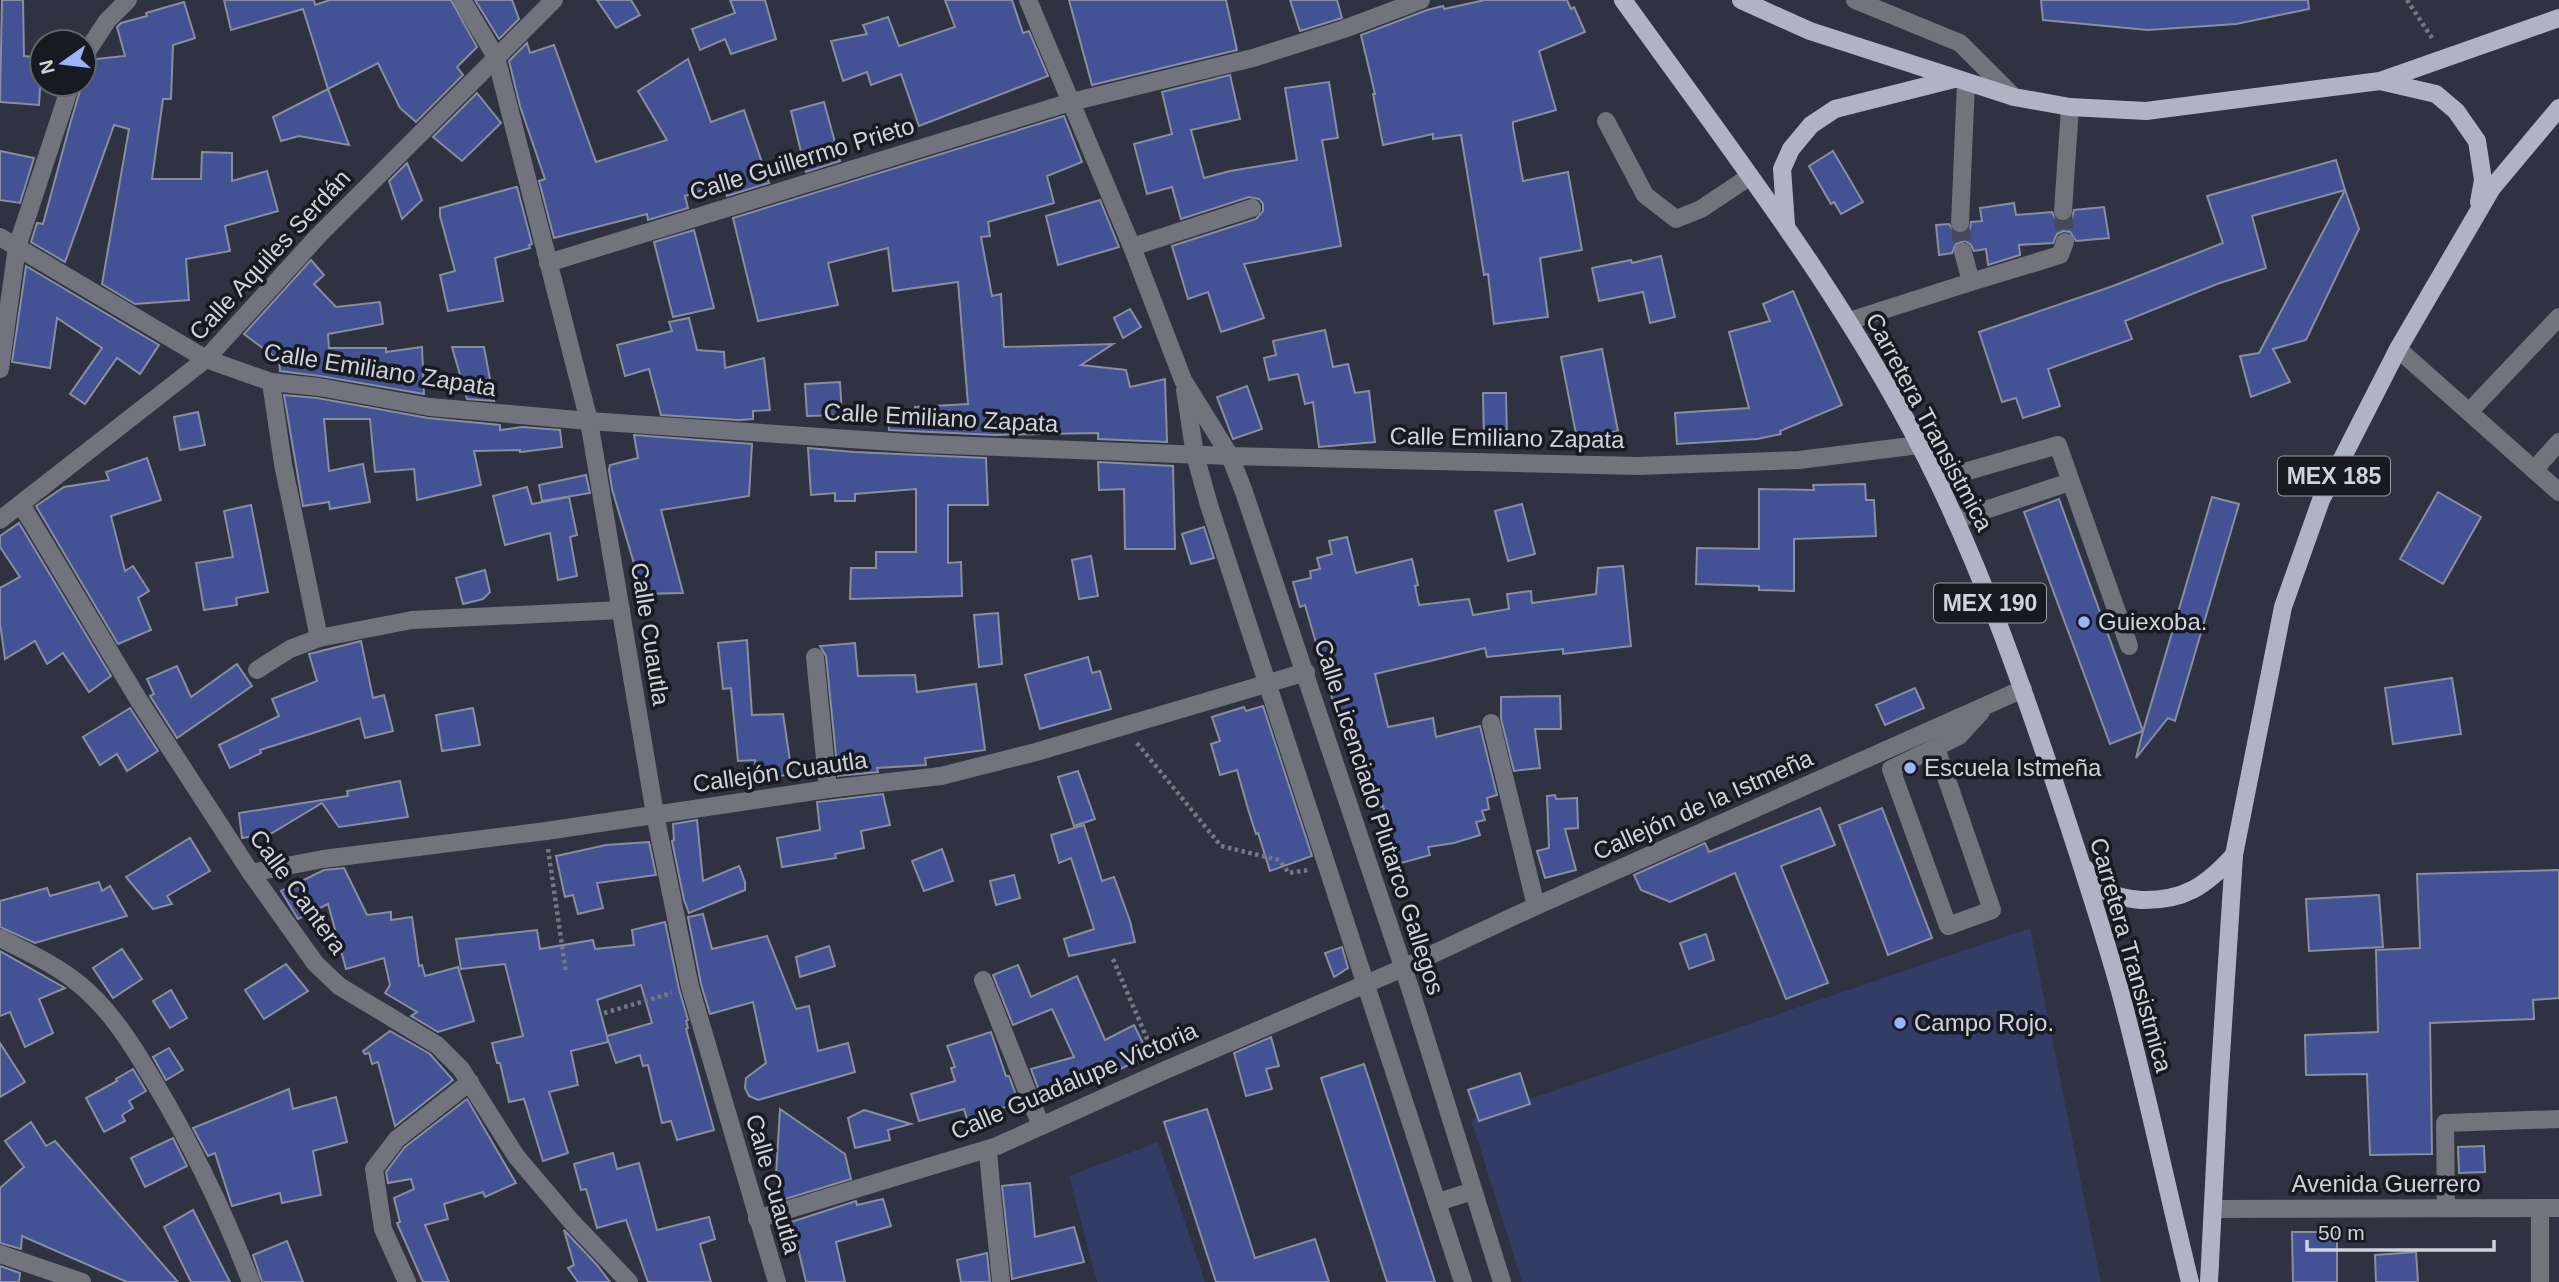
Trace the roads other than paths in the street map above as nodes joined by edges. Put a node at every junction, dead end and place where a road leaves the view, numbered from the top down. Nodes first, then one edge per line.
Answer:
1 (128, 0) edge
2 (462, 0) edge
3 (554, 0) edge
4 (1028, 0) edge
5 (1421, 0) edge
6 (1623, 0) edge
7 (1741, 0) edge
8 (1855, 0) edge
9 (2559, 18) edge
10 (98, 35) edge
11 (496, 57) junction
12 (1960, 81) junction
13 (2380, 82) junction
14 (2014, 97) junction
15 (66, 98) edge
16 (1071, 102) junction
17 (2070, 107) junction
18 (2559, 108) edge
19 (1606, 121) dead end
20 (1749, 177) junction
21 (1252, 208) dead end
22 (2063, 211) tunnel mouth
23 (2476, 216) junction
24 (1960, 223) tunnel mouth
25 (1786, 225) junction
26 (0, 237) edge
27 (2065, 242) dead end
28 (17, 247) junction
29 (1132, 247) junction
30 (1963, 252) tunnel mouth
31 (548, 262) junction
32 (1971, 282) junction
33 (2559, 317) edge
34 (1849, 321) junction
35 (2398, 349) junction
36 (206, 359) junction
37 (0, 369) edge
38 (1183, 380) junction
39 (271, 382) junction
40 (2469, 412) junction
41 (589, 421) junction
42 (2559, 442) edge
43 (1919, 445) junction
44 (1195, 455) junction
45 (1230, 456) junction
46 (2533, 470) junction
47 (1937, 480) junction
48 (2070, 482) junction
49 (2559, 492) edge
50 (21, 504) junction
51 (0, 520) edge
52 (1955, 520) junction
53 (621, 610) junction
54 (320, 638) junction
55 (2129, 646) dead end
56 (815, 657) dead end
57 (257, 670) dead end
58 (1306, 671) junction
59 (1266, 685) junction
60 (2023, 689) junction
61 (1989, 705) junction
62 (1492, 723) dead end
63 (1936, 748) junction
64 (828, 789) junction
65 (655, 814) junction
66 (2234, 855) junction
67 (2081, 864) junction
68 (251, 873) junction
69 (1536, 906) junction
70 (0, 938) edge
71 (1403, 968) junction
72 (983, 980) dead end
73 (1367, 982) junction
74 (470, 1082) junction
75 (2559, 1119) edge
76 (1041, 1126) junction
77 (988, 1149) junction
78 (1474, 1191) junction
79 (1438, 1202) junction
80 (2446, 1208) junction
81 (2540, 1208) junction
82 (2559, 1208) edge
83 (2214, 1209) junction
84 (757, 1219) junction
85 (0, 1254) edge
86 (82, 1282) edge
87 (251, 1282) edge
88 (407, 1282) edge
89 (629, 1282) edge
90 (776, 1282) edge
91 (1001, 1282) edge
92 (1463, 1282) edge
93 (1502, 1282) edge
94 (2190, 1282) edge
95 (2209, 1282) edge
96 (2540, 1282) edge

1 - 10 street
2 - 11 street, Calle Cuautla
3 - 11 street, Calle Aquiles Serdán
4 - 16 street, Calle Licenciado Plutarco Gallegos
5 - 16 street, Calle Guillermo Prieto
6 - 20 main road, Carretera Transistmica / MEX 190
7 - 12 main road
8 - 14 street
9 - 13 main road
11 - 31 street, Calle Cuautla
11 - 36 street, Calle Aquiles Serdán
12 - 14 main road
12 - 24 street
12 - 25 main road
13 - 17 main road
13 - 23 main road
14 - 17 main road
15 - 28 street
16 - 29 street, Calle Licenciado Plutarco Gallegos
16 - 31 street, Calle Guillermo Prieto
17 - 22 street
18 - 23 main road, MEX 185
19 - 20 street
20 - 25 main road, Carretera Transistmica / MEX 190
21 - 29 street
23 - 35 main road, MEX 185
25 - 34 main road, Carretera Transistmica / MEX 190
26 - 28 street, Calle Emiliano Zapata
27 - 32 street
28 - 36 street, Calle Emiliano Zapata
28 - 37 street
29 - 38 street, Calle Licenciado Plutarco Gallegos
30 - 32 street
31 - 41 street, Calle Cuautla
32 - 34 street
33 - 40 street
34 - 43 main road, Carretera Transistmica / MEX 190
35 - 40 street
35 - 66 main road, MEX 185
36 - 39 street, Calle Emiliano Zapata
36 - 50 street, Calle Aquiles Serdán
38 - 44 street, Calle Licenciado Plutarco Gallegos
38 - 45 street, Calle Licenciado Plutarco Gallegos
39 - 41 street, Calle Emiliano Zapata
39 - 54 street
40 - 46 street
41 - 44 street, Calle Emiliano Zapata
41 - 53 street, Calle Cuautla
42 - 46 street
43 - 45 street, Calle Emiliano Zapata
43 - 47 main road, Carretera Transistmica / MEX 190
44 - 45 street, Calle Emiliano Zapata
44 - 59 street, Calle Licenciado Plutarco Gallegos
45 - 58 street, Calle Licenciado Plutarco Gallegos
46 - 49 street
47 - 48 street
47 - 52 main road, Carretera Transistmica / MEX 190
48 - 52 street
48 - 55 street
50 - 51 street, Calle Aquiles Serdán
50 - 68 street, Calle Cantera
52 - 60 main road, Carretera Transistmica / MEX 190
53 - 54 street
53 - 65 street, Calle Cuautla
54 - 57 street
56 - 64 street
58 - 59 street, Callejón Cuautla
58 - 71 street, Calle Licenciado Plutarco Gallegos
59 - 64 street, Callejón Cuautla
59 - 73 street, Calle Licenciado Plutarco Gallegos
60 - 61 street, Callejón de la Istmeña
60 - 67 main road, Carretera Transistmica / MEX 190
61 - 63 street
61 - 69 street, Callejón de la Istmeña
62 - 69 street
63 - 63 street
64 - 65 street, Callejón Cuautla
65 - 68 street, Callejón Cuautla
65 - 84 street, Calle Cuautla
66 - 67 main road, MEX 190
66 - 83 main road
67 - 94 main road, Carretera Transistmica / MEX 190
68 - 74 street, Calle Cantera
69 - 71 street, Callejón de la Istmeña
70 - 87 street
71 - 73 street, Calle Guadalupe Victoria
71 - 78 street, Calle Licenciado Plutarco Gallegos
72 - 76 street
73 - 76 street, Calle Guadalupe Victoria
73 - 79 street, Calle Licenciado Plutarco Gallegos
74 - 88 street
74 - 89 street, Calle Cantera
75 - 80 street
76 - 77 street, Calle Guadalupe Victoria
77 - 84 street, Calle Guadalupe Victoria
77 - 91 street
78 - 79 street
78 - 93 street, Calle Licenciado Plutarco Gallegos
79 - 92 street, Calle Licenciado Plutarco Gallegos
80 - 81 street, Avenida Guerrero
80 - 83 street, Avenida Guerrero
81 - 82 street, Avenida Guerrero
81 - 96 street
83 - 95 main road
84 - 90 street, Calle Cuautla
85 - 86 street

